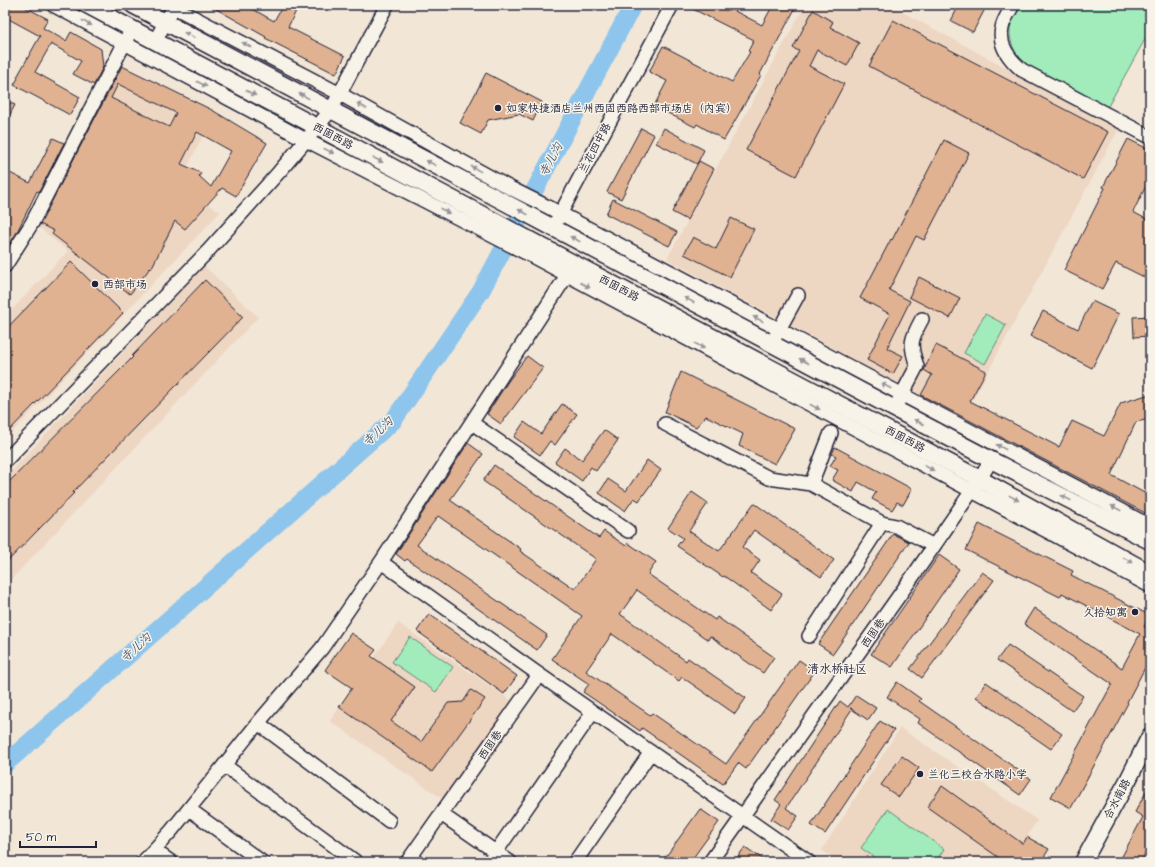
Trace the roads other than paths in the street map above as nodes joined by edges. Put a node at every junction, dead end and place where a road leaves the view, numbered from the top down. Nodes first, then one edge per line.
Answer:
1 (53, 5) edge
2 (87, 5) edge
3 (132, 5) edge
4 (387, 5) edge
5 (672, 5) edge
6 (1013, 5) edge
7 (173, 6) edge
8 (165, 22) junction
9 (132, 29) junction
10 (155, 41) junction
11 (125, 43) junction
12 (340, 94) junction
13 (331, 110) junction
14 (311, 134) junction
15 (1150, 138) edge
16 (506, 195) junction
17 (552, 218) junction
18 (5, 266) edge
19 (571, 269) junction
20 (798, 295) dead end
21 (922, 319) dead end
22 (775, 337) junction
23 (898, 402) junction
24 (472, 423) junction
25 (665, 424) dead end
26 (831, 433) dead end
27 (991, 460) junction
28 (5, 461) edge
29 (811, 484) junction
30 (976, 485) junction
31 (882, 523) junction
32 (1150, 526) edge
33 (628, 531) dead end
34 (1150, 541) edge
35 (934, 546) junction
36 (381, 562) junction
37 (1150, 573) edge
38 (1150, 586) edge
39 (809, 636) dead end
40 (540, 675) junction
41 (593, 712) junction
42 (258, 723) junction
43 (1150, 736) edge
44 (651, 752) junction
45 (224, 765) junction
46 (189, 809) junction
47 (441, 814) junction
48 (743, 815) junction
49 (389, 821) dead end
50 (154, 850) junction
51 (492, 857) edge
52 (143, 862) edge
53 (171, 862) edge
54 (262, 862) edge
55 (356, 862) edge
56 (407, 862) edge
57 (510, 862) edge
58 (575, 862) edge
59 (710, 862) edge
60 (809, 862) edge
61 (1083, 862) edge

1 -> 11 street
2 - 9 main road, 西固西路
3 - 8 main road, 西固西路
4 - 12 street
5 - 17 street, 兰花四中路
6 - 15 street
7 - 8 street
12 -> 7 street
8 - 10 street
13 -> 8 main road, 西固西路
9 - 10 main road, 西固西路
9 - 11 street
10 -> 14 main road, 西固西路
11 -> 14 street
11 - 18 street
12 - 13 street
16 -> 12 street
13 - 14 street
16 -> 13 main road, 西固西路
14 -> 19 main road, 西固西路
14 - 28 street
17 -> 16 main road, 西固西路
22 -> 17 main road, 西固西路
19 - 24 street
19 -> 30 main road, 西固西路
20 - 22 street
21 - 23 street
23 -> 22 main road, 西固西路
27 -> 23 main road, 西固西路
32 -> 23 street
24 - 33 street
24 - 36 street
25 - 29 street
26 - 29 street
27 - 30 street, 西固巷
34 -> 27 main road, 西固西路
29 - 31 street
30 - 35 street, 西固巷
30 -> 37 main road, 西固西路
30 - 38 street
31 - 35 street
31 - 39 street
35 - 48 street, 西固巷
36 - 40 street
36 - 42 street
40 - 41 street
40 - 47 street, 西固巷
41 - 44 street
41 - 51 street
42 - 45 street
42 - 49 street
43 - 61 main road, 合水南路
44 - 48 street
44 - 58 street
45 - 46 street
45 - 55 street
46 - 50 street
46 - 54 street
47 - 51 street
47 - 56 street, 西固巷
48 - 59 street, 西固巷
48 - 60 street
50 - 52 street
50 - 53 street
51 - 57 street

